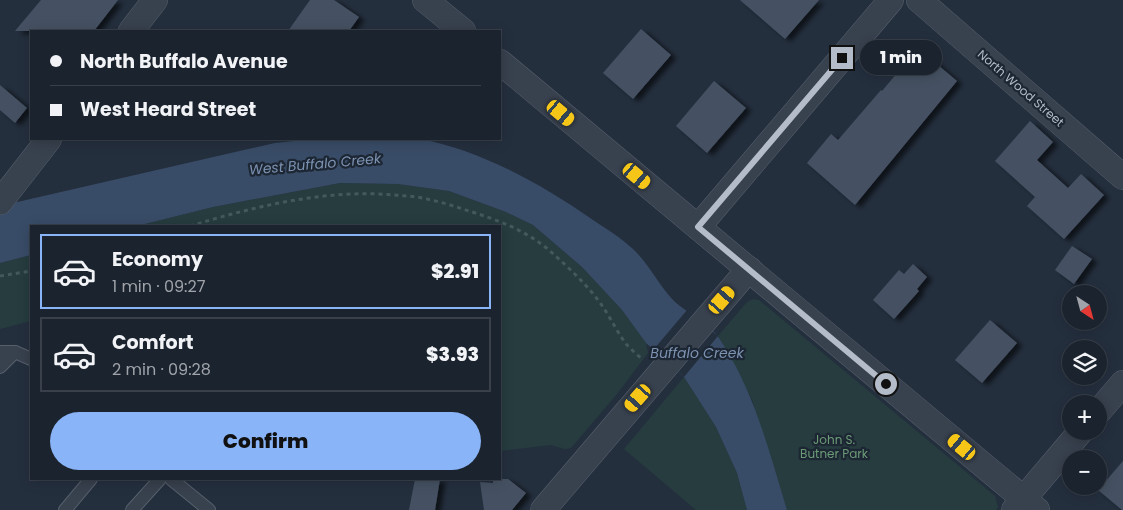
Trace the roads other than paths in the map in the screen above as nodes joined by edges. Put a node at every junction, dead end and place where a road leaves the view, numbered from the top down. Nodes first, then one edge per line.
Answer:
1 (155, 0) edge
2 (425, 0) edge
3 (891, 0) edge
4 (919, 0) edge
5 (132, 30) edge
6 (461, 30) edge
7 (501, 63) edge
8 (48, 140) edge
9 (1123, 177) edge
10 (6, 195) edge
11 (698, 227) junction
12 (749, 269) junction
13 (0, 352) edge
14 (15, 352) junction
15 (30, 359) edge
16 (0, 367) edge
17 (1123, 383) edge
18 (1107, 402) edge
19 (1074, 440) edge
20 (90, 480) edge
21 (159, 480) edge
22 (172, 480) edge
23 (1025, 506) edge
24 (65, 510) edge
25 (132, 510) edge
26 (209, 510) edge
27 (543, 510) edge

1 - 5 street
2 - 6 street
3 - 11 street
4 - 9 street, North Wood Street
7 - 11 street
8 - 10 street
11 - 12 street
12 - 23 street
12 - 27 street
13 - 14 lane
14 - 15 lane
14 - 16 lane
17 - 18 street
19 - 23 street
20 - 24 lane
21 - 25 lane
22 - 26 lane

